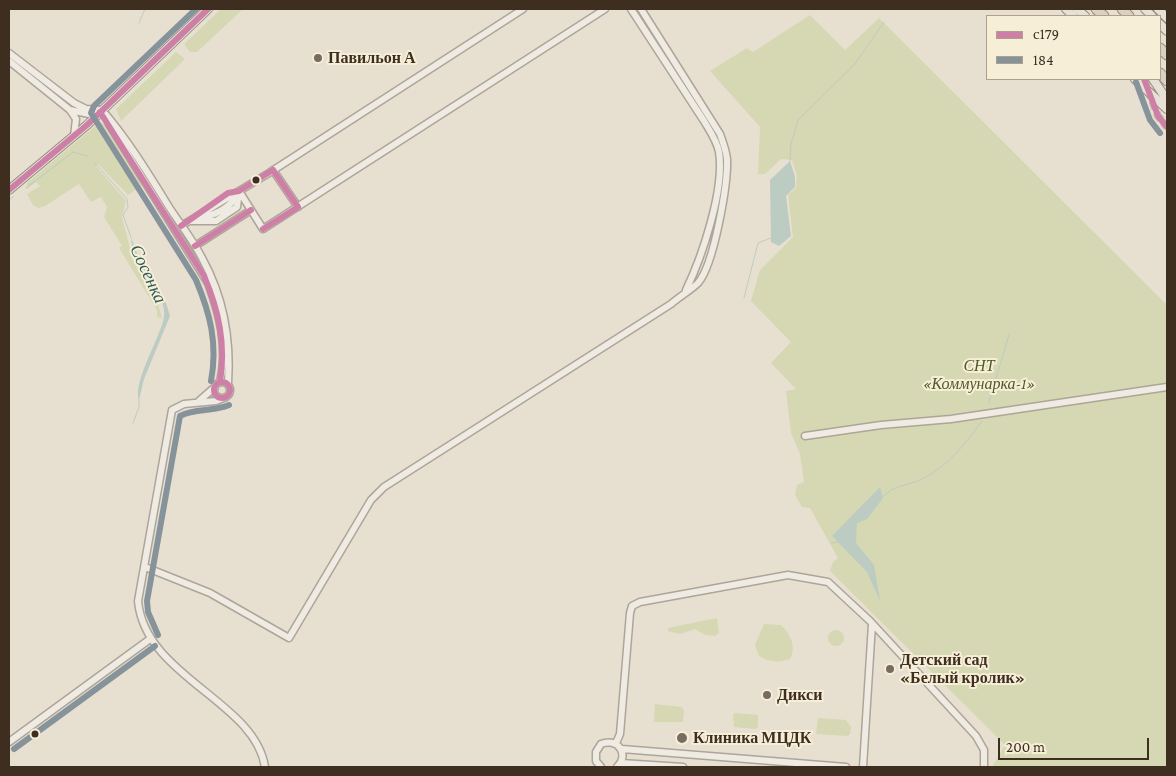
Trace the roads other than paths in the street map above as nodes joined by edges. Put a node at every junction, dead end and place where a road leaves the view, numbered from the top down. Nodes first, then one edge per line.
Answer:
1 (208, 9) edge
2 (523, 9) edge
3 (604, 9) edge
4 (631, 9) edge
5 (641, 9) edge
6 (1158, 9) edge
7 (1167, 18) edge
8 (9, 53) edge
9 (9, 61) edge
10 (1136, 80) edge
11 (1154, 80) edge
12 (1167, 100) edge
13 (1167, 109) edge
14 (70, 110) junction
15 (101, 111) junction
16 (74, 136) junction
17 (273, 170) junction
18 (9, 190) edge
19 (239, 191) junction
20 (298, 207) junction
21 (251, 210) junction
22 (189, 221) junction
23 (181, 226) junction
24 (195, 246) junction
25 (685, 291) junction
26 (220, 382) junction
27 (228, 384) junction
28 (214, 387) junction
29 (1167, 387) edge
30 (226, 397) junction
31 (199, 401) junction
32 (805, 436) dead end
33 (144, 567) junction
34 (872, 624) junction
35 (882, 635) junction
36 (872, 638) junction
37 (150, 639) junction
38 (9, 742) edge
39 (616, 743) junction
40 (622, 750) junction
41 (619, 765) edge
42 (265, 767) edge
43 (600, 767) edge
44 (684, 767) edge
45 (846, 767) edge
46 (863, 767) edge
47 (984, 767) edge

1 - 15 main road
2 - 17 street
3 - 20 street
4 - 25 street
5 - 25 street
6 - 7 main road
8 - 15 street
9 - 14 street
10 - 13 main road
11 - 12 main road
14 - 15 street
14 - 16 street
15 - 16 main road
15 - 23 street
15 - 26 street
16 - 18 main road
17 - 19 street
17 - 20 street
19 - 21 street
19 - 22 street
19 - 22 street
20 - 21 street
21 - 24 street
22 - 23 street
23 - 24 street
24 - 27 street
25 - 33 street
26 - 27 street
26 - 28 street
27 - 30 street
28 - 30 street
28 - 31 street
29 - 32 street
30 - 31 street
31 - 33 street
33 - 37 street
34 - 35 street
34 - 36 street
34 - 39 street
35 - 36 street
35 - 47 street
36 - 46 street
37 - 38 street
37 - 42 street
39 - 40 street
39 - 43 street
40 - 41 street
40 - 45 street
41 - 44 street

